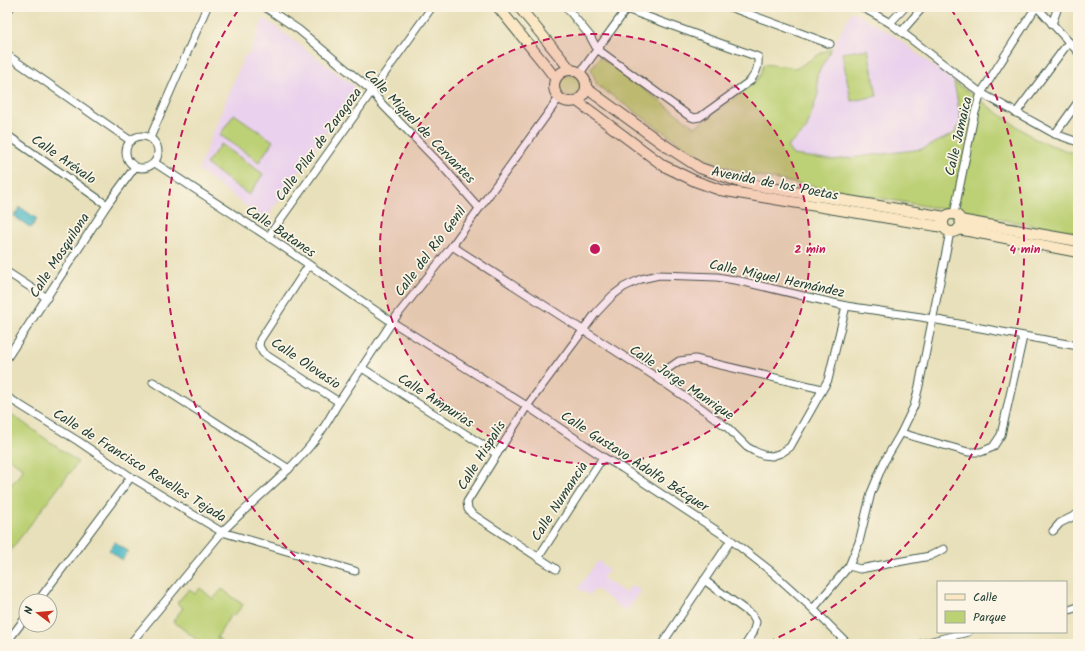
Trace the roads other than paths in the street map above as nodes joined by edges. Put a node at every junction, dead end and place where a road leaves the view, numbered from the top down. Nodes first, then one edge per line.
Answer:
1 (11, 7) edge
2 (207, 7) edge
3 (265, 7) edge
4 (432, 7) edge
5 (498, 7) edge
6 (519, 7) edge
7 (566, 7) edge
8 (730, 7) edge
9 (862, 7) edge
10 (905, 7) edge
11 (923, 7) edge
12 (1036, 7) edge
13 (1058, 7) edge
14 (627, 8) edge
15 (7, 12) edge
16 (890, 23) junction
17 (1052, 24) junction
18 (902, 32) junction
19 (1069, 42) junction
20 (830, 44) dead end
21 (597, 49) junction
22 (1078, 52) edge
23 (7, 55) edge
24 (575, 71) junction
25 (555, 78) junction
26 (586, 88) junction
27 (372, 91) junction
28 (981, 93) junction
29 (559, 98) junction
30 (577, 101) junction
31 (1078, 102) edge
32 (1016, 113) junction
33 (1054, 134) junction
34 (7, 135) edge
35 (150, 138) junction
36 (131, 141) junction
37 (1078, 142) edge
38 (155, 163) junction
39 (134, 167) junction
40 (107, 205) junction
41 (479, 208) junction
42 (952, 223) junction
43 (268, 237) junction
44 (1078, 241) edge
45 (452, 246) junction
46 (1078, 252) edge
47 (309, 265) junction
48 (7, 272) edge
49 (47, 298) junction
50 (846, 306) junction
51 (932, 320) junction
52 (392, 322) junction
53 (584, 332) junction
54 (1023, 337) junction
55 (1078, 346) edge
56 (7, 358) edge
57 (362, 368) junction
58 (656, 377) junction
59 (153, 382) dead end
60 (822, 389) junction
61 (7, 397) edge
62 (339, 402) junction
63 (527, 406) junction
64 (901, 433) junction
65 (497, 454) junction
66 (603, 457) junction
67 (289, 469) junction
68 (131, 477) junction
69 (1078, 514) edge
70 (1053, 531) dead end
71 (222, 532) junction
72 (731, 540) junction
73 (944, 549) dead end
74 (538, 558) junction
75 (849, 566) junction
76 (556, 569) dead end
77 (355, 571) dead end
78 (704, 580) junction
79 (44, 593) edge
80 (1078, 607) edge
81 (813, 609) junction
82 (1067, 611) edge
83 (18, 628) edge
84 (964, 633) edge
85 (7, 642) edge
86 (130, 644) edge
87 (662, 644) edge
88 (746, 644) edge
89 (848, 644) edge
90 (920, 644) edge

1 - 15 street
2 - 35 street
3 - 27 street, Calle Miguel de Cervantes
4 - 27 street, Calle Pilar de Zaragoza
5 - 25 main road
6 - 24 main road
7 - 21 street
8 - 20 street
9 - 16 street
10 - 16 street
11 - 18 street
12 - 17 street
12 - 28 street, Calle Jamaica
13 - 17 street
14 - 21 street
14 - 21 street
16 - 18 street
17 - 19 street
18 - 28 street
19 - 22 street
19 - 32 street
21 - 24 street
23 - 36 street
24 - 25 main road
24 - 26 main road
25 - 29 main road
26 - 30 main road
26 - 42 main road, Avenida de los Poetas
27 - 41 street, Calle Miguel de Cervantes
27 - 43 street, Calle Pilar de Zaragoza
28 - 32 street
28 - 42 street, Calle Jamaica
29 - 30 main road
29 - 41 street, Calle del Río Genil
30 - 42 main road, Avenida de los Poetas
31 - 33 street
32 - 33 street
33 - 37 street
34 - 40 street, Calle Arévalo
35 - 36 street
35 - 38 street
36 - 39 street
38 - 39 street
38 - 43 street, Calle Batanes
39 - 40 street, Calle Mosquilona
40 - 49 street, Calle Mosquilona
41 - 45 street, Calle del Río Genil
42 - 44 main road, Avenida de los Poetas
42 - 46 main road, Avenida de los Poetas
42 - 51 street, Calle Jamaica
43 - 47 street, Calle Batanes
45 - 52 street, Calle del Río Genil
45 - 53 street, Calle Jorge Manrique
47 - 52 street, Calle Batanes
47 - 62 street, Calle Olovasio
48 - 49 street
49 - 56 street, Calle Mosquilona
50 - 51 street, Calle Miguel Hernández
50 - 53 street, Calle Miguel Hernández
50 - 60 street, Calle Jorge Manrique
51 - 54 street, Calle Miguel Hernández
51 - 64 street, Calle Jamaica
52 - 57 street, Calle Olovasio
52 - 63 street, Calle Gustavo Adolfo Bécquer
53 - 58 street, Calle Jorge Manrique
53 - 63 street, Calle Miguel Hernández
54 - 55 street, Calle Miguel Hernández
54 - 64 street
57 - 62 street, Calle Olovasio
57 - 65 street, Calle Ampurias
58 - 60 street
58 - 60 street, Calle Jorge Manrique
59 - 67 street
61 - 68 street, Calle de Francisco Revelles Tejada
62 - 67 street
63 - 65 street, Calle Hispalis
63 - 66 street, Calle Gustavo Adolfo Bécquer
64 - 75 street, Calle Jamaica
65 - 74 street, Calle Hispalis
66 - 72 street, Calle Gustavo Adolfo Bécquer
66 - 74 street, Calle Numancia
67 - 71 street
68 - 71 street, Calle de Francisco Revelles Tejada
68 - 79 street
69 - 70 street
71 - 77 street, Calle de Francisco Revelles Tejada
71 - 86 street
72 - 78 street
72 - 81 street, Calle Gustavo Adolfo Bécquer
73 - 75 street
74 - 76 street, Calle Hispalis
75 - 81 street, Calle Jamaica
78 - 87 street
78 - 88 street
80 - 82 street
81 - 89 street, Calle Gustavo Adolfo Bécquer
83 - 85 street
84 - 90 street

